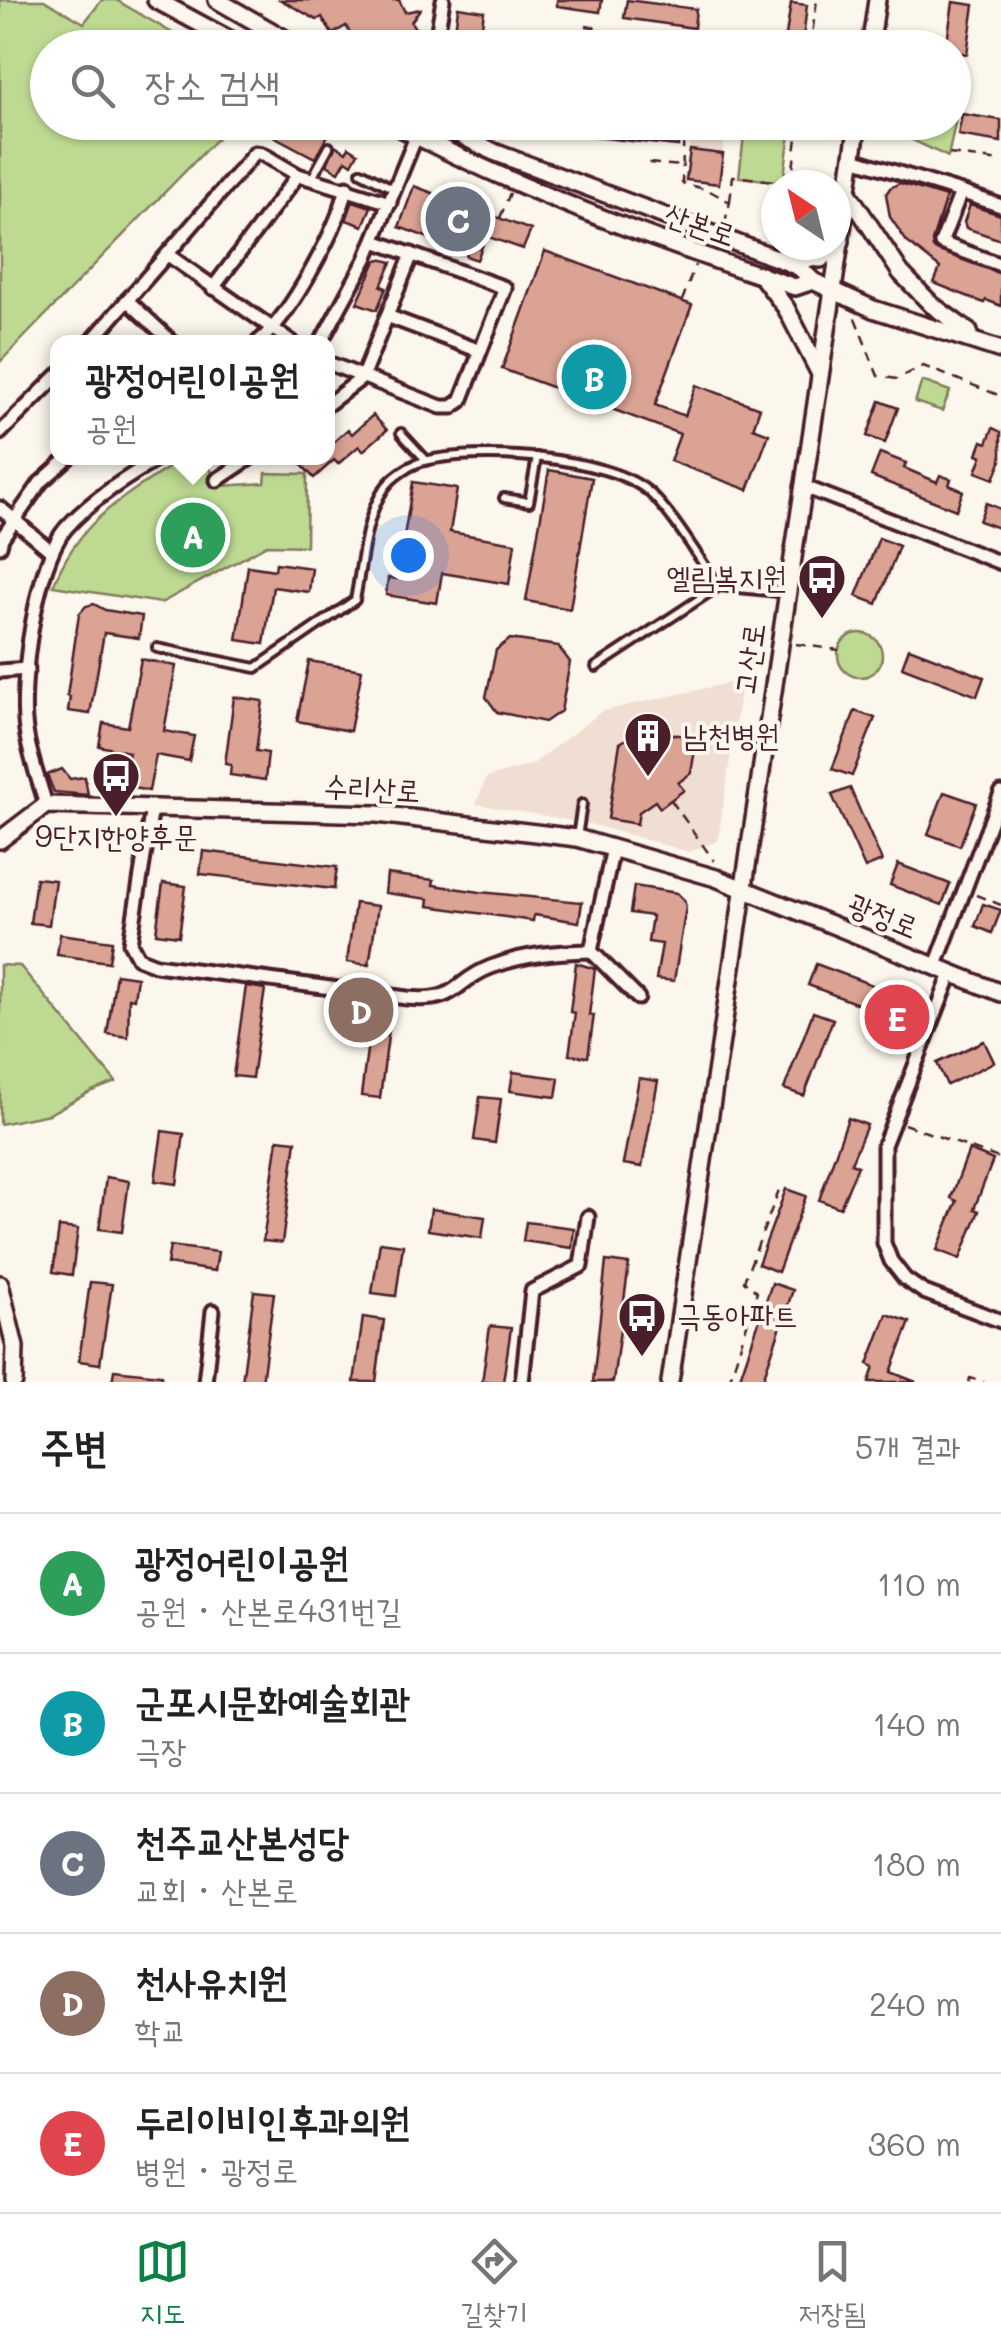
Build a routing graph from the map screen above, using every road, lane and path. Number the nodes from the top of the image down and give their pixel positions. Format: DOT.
graph roads {
  1 [pos="156,0"];
  2 [pos="217,0"];
  3 [pos="443,0"];
  4 [pos="817,0"];
  5 [pos="877,0"];
  6 [pos="586,26"];
  7 [pos="600,28"];
  8 [pos="212,30"];
  9 [pos="270,30"];
  10 [pos="438,30"];
  11 [pos="813,30"];
  12 [pos="873,30"];
  13 [pos="415,140"];
  14 [pos="437,140"];
  15 [pos="470,140"];
  16 [pos="683,140"];
  17 [pos="796,140"];
  18 [pos="856,140"];
  19 [pos="329,147"];
  20 [pos="949,154"];
  21 [pos="853,159"];
  22 [pos="1001,161"];
  23 [pos="649,163"];
  24 [pos="682,166"];
  25 [pos="792,170"];
  26 [pos="361,172"];
  27 [pos="851,173"];
  28 [pos="305,176"];
  29 [pos="761,180"];
  30 [pos="514,182"];
  31 [pos="346,187"];
  32 [pos="395,190"];
  33 [pos="961,192"];
  34 [pos="851,198"];
  35 [pos="390,202"];
  36 [pos="730,202"];
  37 [pos="1001,206"];
  38 [pos="500,218"];
  39 [pos="721,237"];
  40 [pos="374,241"];
  41 [pos="412,254"];
  42 [pos="699,254"];
  43 [pos="168,255"];
  44 [pos="796,260"];
  45 [pos="841,260"];
  46 [pos="787,262"];
  47 [pos="1001,265"];
  48 [pos="760,275"];
  49 [pos="813,281"];
  50 [pos="214,288"];
  51 [pos="840,293"];
  52 [pos="127,300"];
  53 [pos="682,301"];
  54 [pos="387,316"];
  55 [pos="272,331"];
  56 [pos="97,335"];
  57 [pos="164,335"];
  58 [pos="267,335"];
  59 [pos="279,335"];
  60 [pos="325,335"];
  61 [pos="980,341"];
  62 [pos="1001,350"];
  63 [pos="480,351"];
  64 [pos="335,367"];
  65 [pos="820,374"];
  66 [pos="362,378"];
  67 [pos="50,382"];
  68 [pos="1001,396"];
  69 [pos="335,399"];
  70 [pos="401,433"];
  71 [pos="0,434"];
  72 [pos="537,456"];
  73 [pos="427,461"];
  74 [pos="60,465"];
  75 [pos="149,465"];
  76 [pos="240,465"];
  77 [pos="218,480"];
  78 [pos="802,486"];
  79 [pos="504,498"];
  80 [pos="0,508"];
  81 [pos="14,519"];
  82 [pos="0,546"];
  83 [pos="51,551"];
  84 [pos="1001,563"];
  85 [pos="719,586"];
  86 [pos="788,593"];
  87 [pos="781,642"];
  88 [pos="156,648"];
  89 [pos="838,650"];
  90 [pos="596,667"];
  91 [pos="28,669"];
  92 [pos="0,670"];
  93 [pos="1001,794"];
  94 [pos="671,800"];
  95 [pos="582,804"];
  96 [pos="46,805"];
  97 [pos="152,808"];
  98 [pos="577,838"];
  99 [pos="0,840"];
  100 [pos="612,848"];
  101 [pos="736,886"];
  102 [pos="965,891"];
  103 [pos="1001,905"];
  104 [pos="591,951"];
  105 [pos="935,968"];
  106 [pos="952,974"];
  107 [pos="1001,993"];
  108 [pos="638,998"];
  109 [pos="894,1120"];
  110 [pos="1001,1160"];
  111 [pos="779,1190"];
  112 [pos="588,1217"];
  113 [pos="0,1284"];
  114 [pos="213,1311"];
  115 [pos="1001,1321"];
  116 [pos="14,1382"];
  117 [pos="205,1382"];
  118 [pos="522,1382"];
  119 [pos="670,1382"];
  120 [pos="729,1382"];
  121 [pos="969,1382"];
  122 [pos="984,1382"];
  1 -- 8 [label="street"];
  2 -- 9 [label="street"];
  3 -- 10 [label="street"];
  4 -- 11 [label="path"];
  5 -- 12 [label="street"];
  6 -- 7 [label="path"];
  13 -- 32 [label="street"];
  14 -- 30 [label="street, 산본로"];
  15 -- 39 [label="street"];
  16 -- 24 [label="path"];
  17 -- 25 [label="path"];
  18 -- 21 [label="street, 고산로"];
  19 -- 28 [label="lane"];
  20 -- 22 [label="path"];
  21 -- 27 [label="street, 고산로"];
  21 -- 33 [label="street"];
  23 -- 24 [label="path"];
  24 -- 36 [label="path"];
  26 -- 32 [label="lane"];
  28 -- 31 [label="street"];
  28 -- 43 [label="street"];
  28 -- 50 [label="street"];
  29 -- 36 [label="path"];
  30 -- 38 [label="path"];
  30 -- 42 [label="street, 산본로"];
  31 -- 35 [label="street"];
  31 -- 55 [label="street"];
  32 -- 35 [label="street"];
  33 -- 37 [label="street"];
  33 -- 47 [label="street"];
  34 -- 61 [label="street"];
  35 -- 40 [label="street"];
  36 -- 39 [label="path"];
  39 -- 46 [label="street"];
  40 -- 41 [label="street"];
  40 -- 60 [label="street"];
  41 -- 54 [label="street"];
  41 -- 63 [label="street"];
  42 -- 48 [label="street, 산본로"];
  42 -- 53 [label="path"];
  43 -- 50 [label="street"];
  43 -- 52 [label="street"];
  44 -- 46 [label="street"];
  45 -- 51 [label="street, 고산로"];
  46 -- 49 [label="street"];
  48 -- 49 [label="street, 산본로"];
  48 -- 65 [label="street"];
  49 -- 51 [label="street, 산본로"];
  50 -- 55 [label="street"];
  51 -- 61 [label="street, 산본로"];
  51 -- 65 [label="street, 고산로"];
  51 -- 68 [label="path"];
  52 -- 56 [label="street"];
  52 -- 57 [label="street"];
  54 -- 63 [label="street"];
  54 -- 66 [label="street"];
  55 -- 58 [label="street"];
  55 -- 59 [label="street"];
  61 -- 62 [label="street, 산본로"];
  63 -- 66 [label="street"];
  64 -- 66 [label="street"];
  65 -- 78 [label="street, 고산로"];
  66 -- 69 [label="street"];
  67 -- 71 [label="street"];
  70 -- 73 [label="lane"];
  72 -- 73 [label="lane"];
  72 -- 79 [label="lane"];
  72 -- 85 [label="lane"];
  73 -- 88 [label="lane"];
  74 -- 81 [label="street"];
  75 -- 83 [label="street"];
  76 -- 77 [label="street"];
  78 -- 84 [label="street"];
  78 -- 86 [label="street, 고산로"];
  80 -- 81 [label="street"];
  81 -- 82 [label="street"];
  81 -- 83 [label="street"];
  83 -- 91 [label="street"];
  85 -- 86 [label="lane"];
  85 -- 90 [label="lane"];
  86 -- 87 [label="street, 고산로"];
  87 -- 89 [label="path"];
  87 -- 101 [label="street, 고산로"];
  91 -- 92 [label="street"];
  91 -- 96 [label="street"];
  93 -- 102 [label="street"];
  94 -- 101 [label="path"];
  95 -- 98 [label="lane"];
  96 -- 97 [label="street, 수리산로"];
  96 -- 99 [label="street"];
  97 -- 98 [label="street, 수리산로"];
  97 -- 104 [label="street"];
  98 -- 100 [label="street, 수리산로"];
  100 -- 101 [label="street, 수리산로"];
  100 -- 104 [label="street"];
  101 -- 105 [label="street, 광정로"];
  101 -- 119 [label="street, 고산로"];
  102 -- 103 [label="path"];
  102 -- 105 [label="street"];
  104 -- 108 [label="street"];
  105 -- 106 [label="street, 광정로"];
  106 -- 107 [label="street, 광정로"];
  106 -- 109 [label="street"];
  109 -- 110 [label="path"];
  109 -- 115 [label="street"];
  111 -- 120 [label="path"];
  112 -- 118 [label="street"];
  113 -- 116 [label="street"];
  114 -- 117 [label="street"];
  121 -- 122 [label="path"];
}
